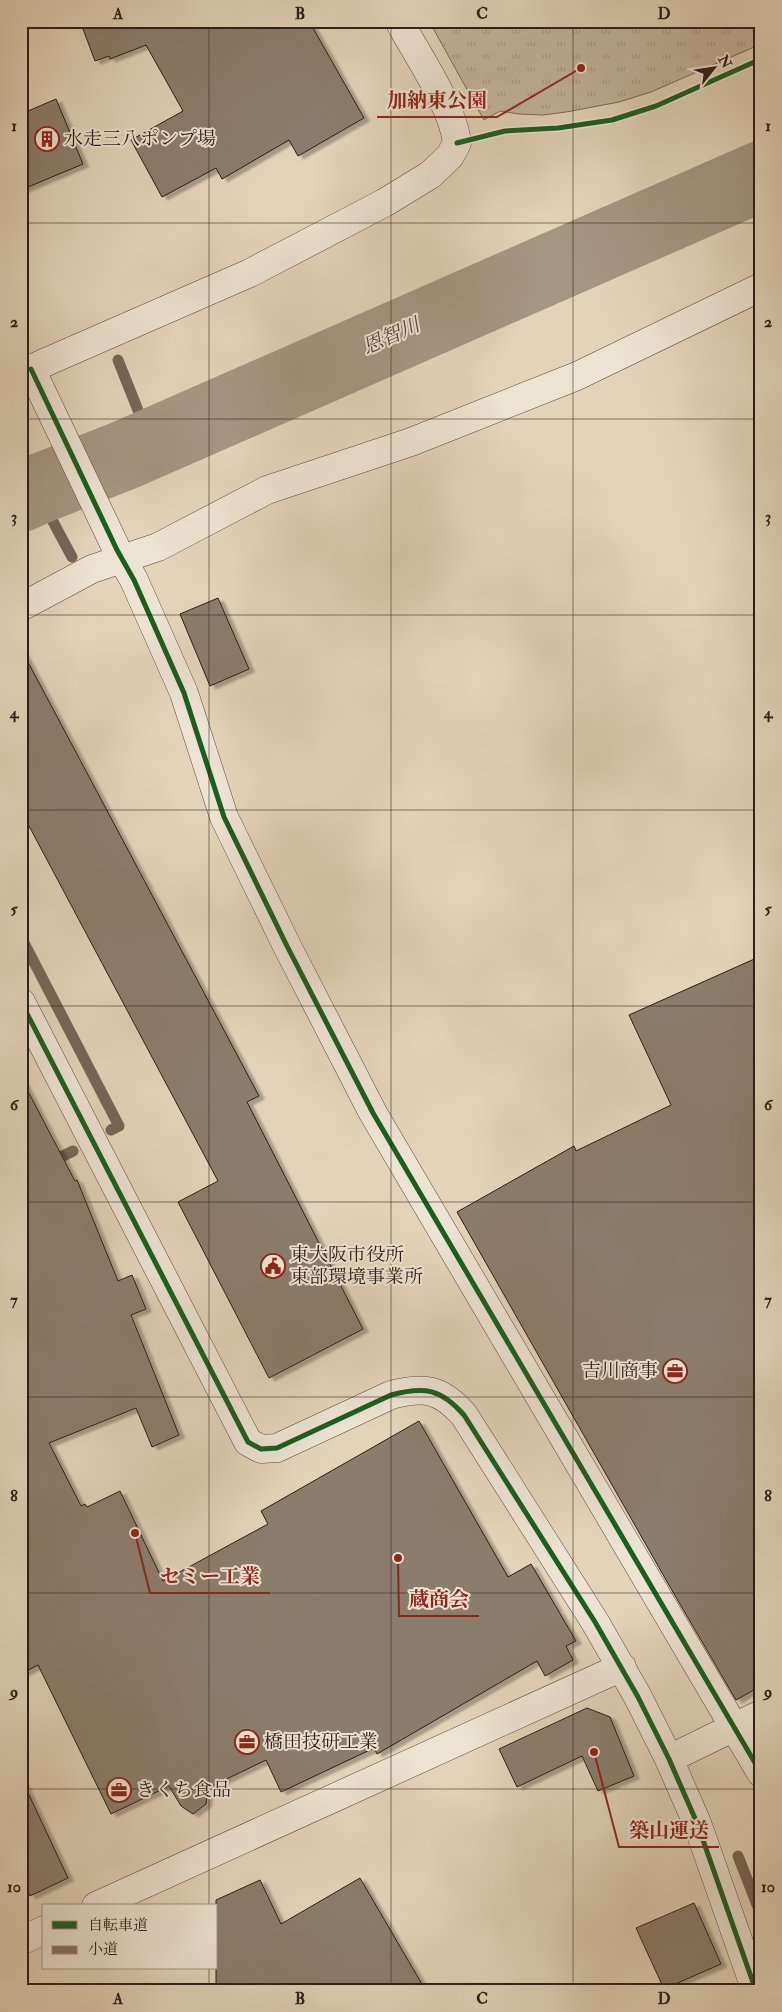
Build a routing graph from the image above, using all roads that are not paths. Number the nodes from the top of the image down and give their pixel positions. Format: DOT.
graph roads {
  1 [pos="398,21"];
  2 [pos="761,287"];
  3 [pos="30,376"];
  4 [pos="120,554"];
  5 [pos="21,607"];
  6 [pos="21,1002"];
  7 [pos="622,1667"];
  8 [pos="761,1714"];
  9 [pos="734,1727"];
  10 [pos="669,1759"];
  11 [pos="761,1774"];
  12 [pos="100,1904"];
  13 [pos="42,1931"];
  14 [pos="21,1941"];
  15 [pos="756,1991"];
  1 -- 3 [label="street"];
  2 -- 4 [label="street"];
  3 -- 4 [label="street"];
  4 -- 5 [label="street"];
  4 -- 9 [label="street"];
  6 -- 7 [label="street"];
  7 -- 10 [label="street"];
  7 -- 12 [label="street"];
  8 -- 9 [label="street"];
  9 -- 10 [label="street"];
  9 -- 11 [label="street"];
  10 -- 15 [label="street"];
  13 -- 14 [label="street"];
}
